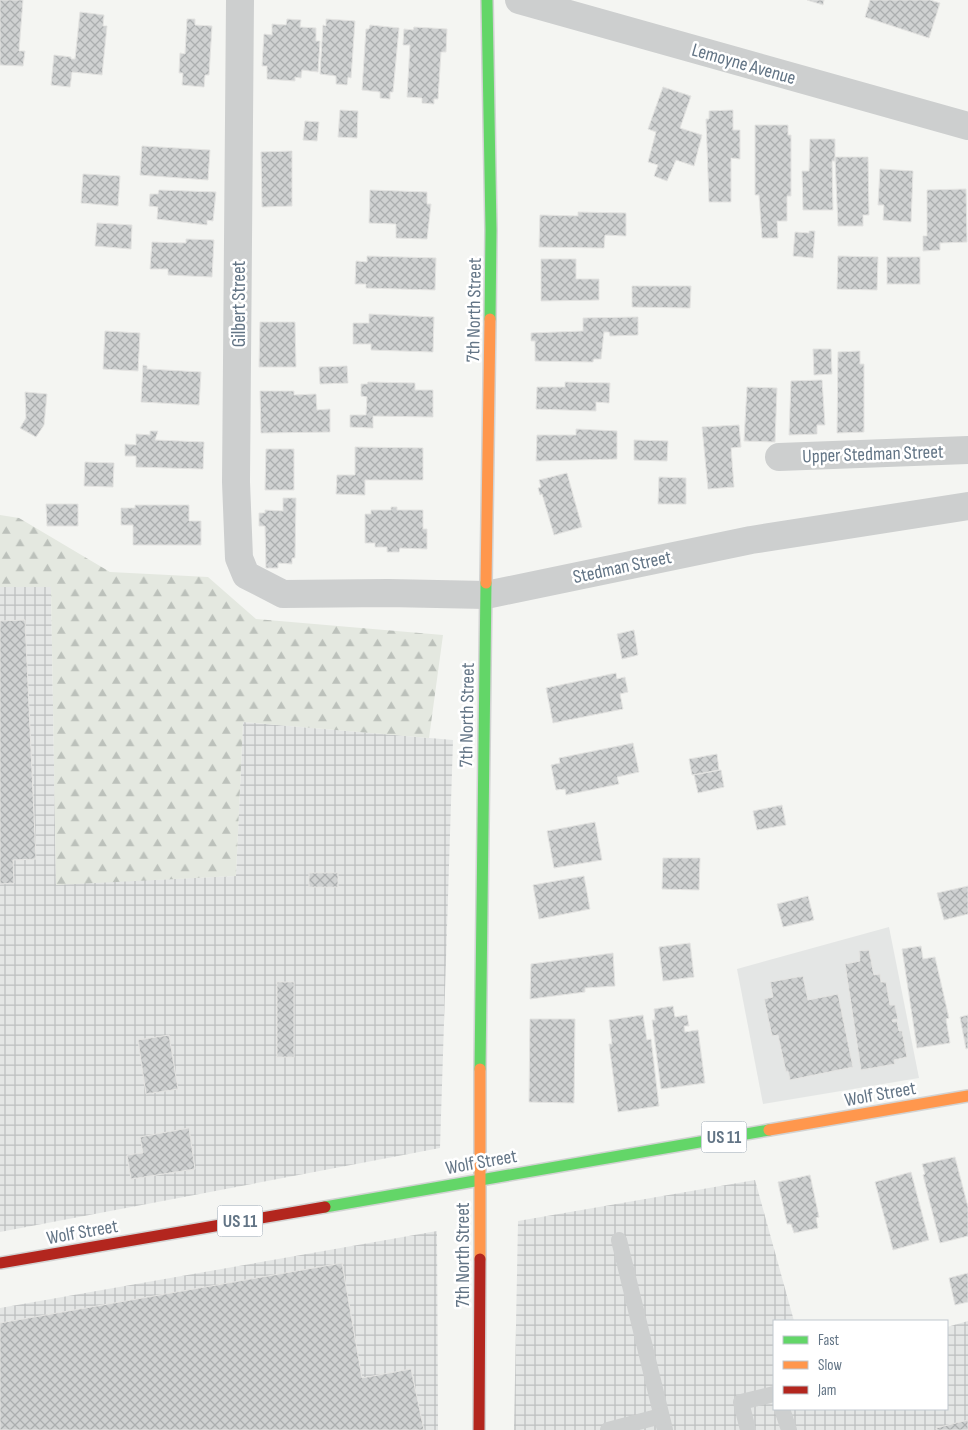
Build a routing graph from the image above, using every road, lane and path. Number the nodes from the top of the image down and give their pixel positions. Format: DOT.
graph roads {
  1 [pos="240,0"];
  2 [pos="487,0"];
  3 [pos="519,0"];
  4 [pos="968,126"];
  5 [pos="968,450"];
  6 [pos="779,456"];
  7 [pos="968,506"];
  8 [pos="274,591"];
  9 [pos="486,594"];
  10 [pos="968,1096"];
  11 [pos="480,1179"];
  12 [pos="620,1240"];
  13 [pos="0,1262"];
  14 [pos="773,1394"];
  15 [pos="782,1410"];
  16 [pos="663,1423"];
  17 [pos="479,1430"];
  18 [pos="608,1430"];
  19 [pos="748,1430"];
  20 [pos="788,1430"];
  1 -- 8 [label="street, Gilbert Street"];
  2 -- 9 [label="street, 7th North Street"];
  3 -- 4 [label="street, Lemoyne Avenue"];
  5 -- 6 [label="street, Upper Stedman Street"];
  7 -- 9 [label="street, Stedman Street"];
  8 -- 9 [label="street, Stedman Street"];
  9 -- 11 [label="street, 7th North Street"];
  10 -- 11 [label="street, Wolf Street / US 11"];
  11 -- 13 [label="street, Wolf Street / US 11"];
  11 -- 17 [label="street, 7th North Street"];
  12 -- 16 [label="lane"];
  14 -- 19 [label="lane"];
  15 -- 20 [label="lane"];
  16 -- 18 [label="lane"];
}
